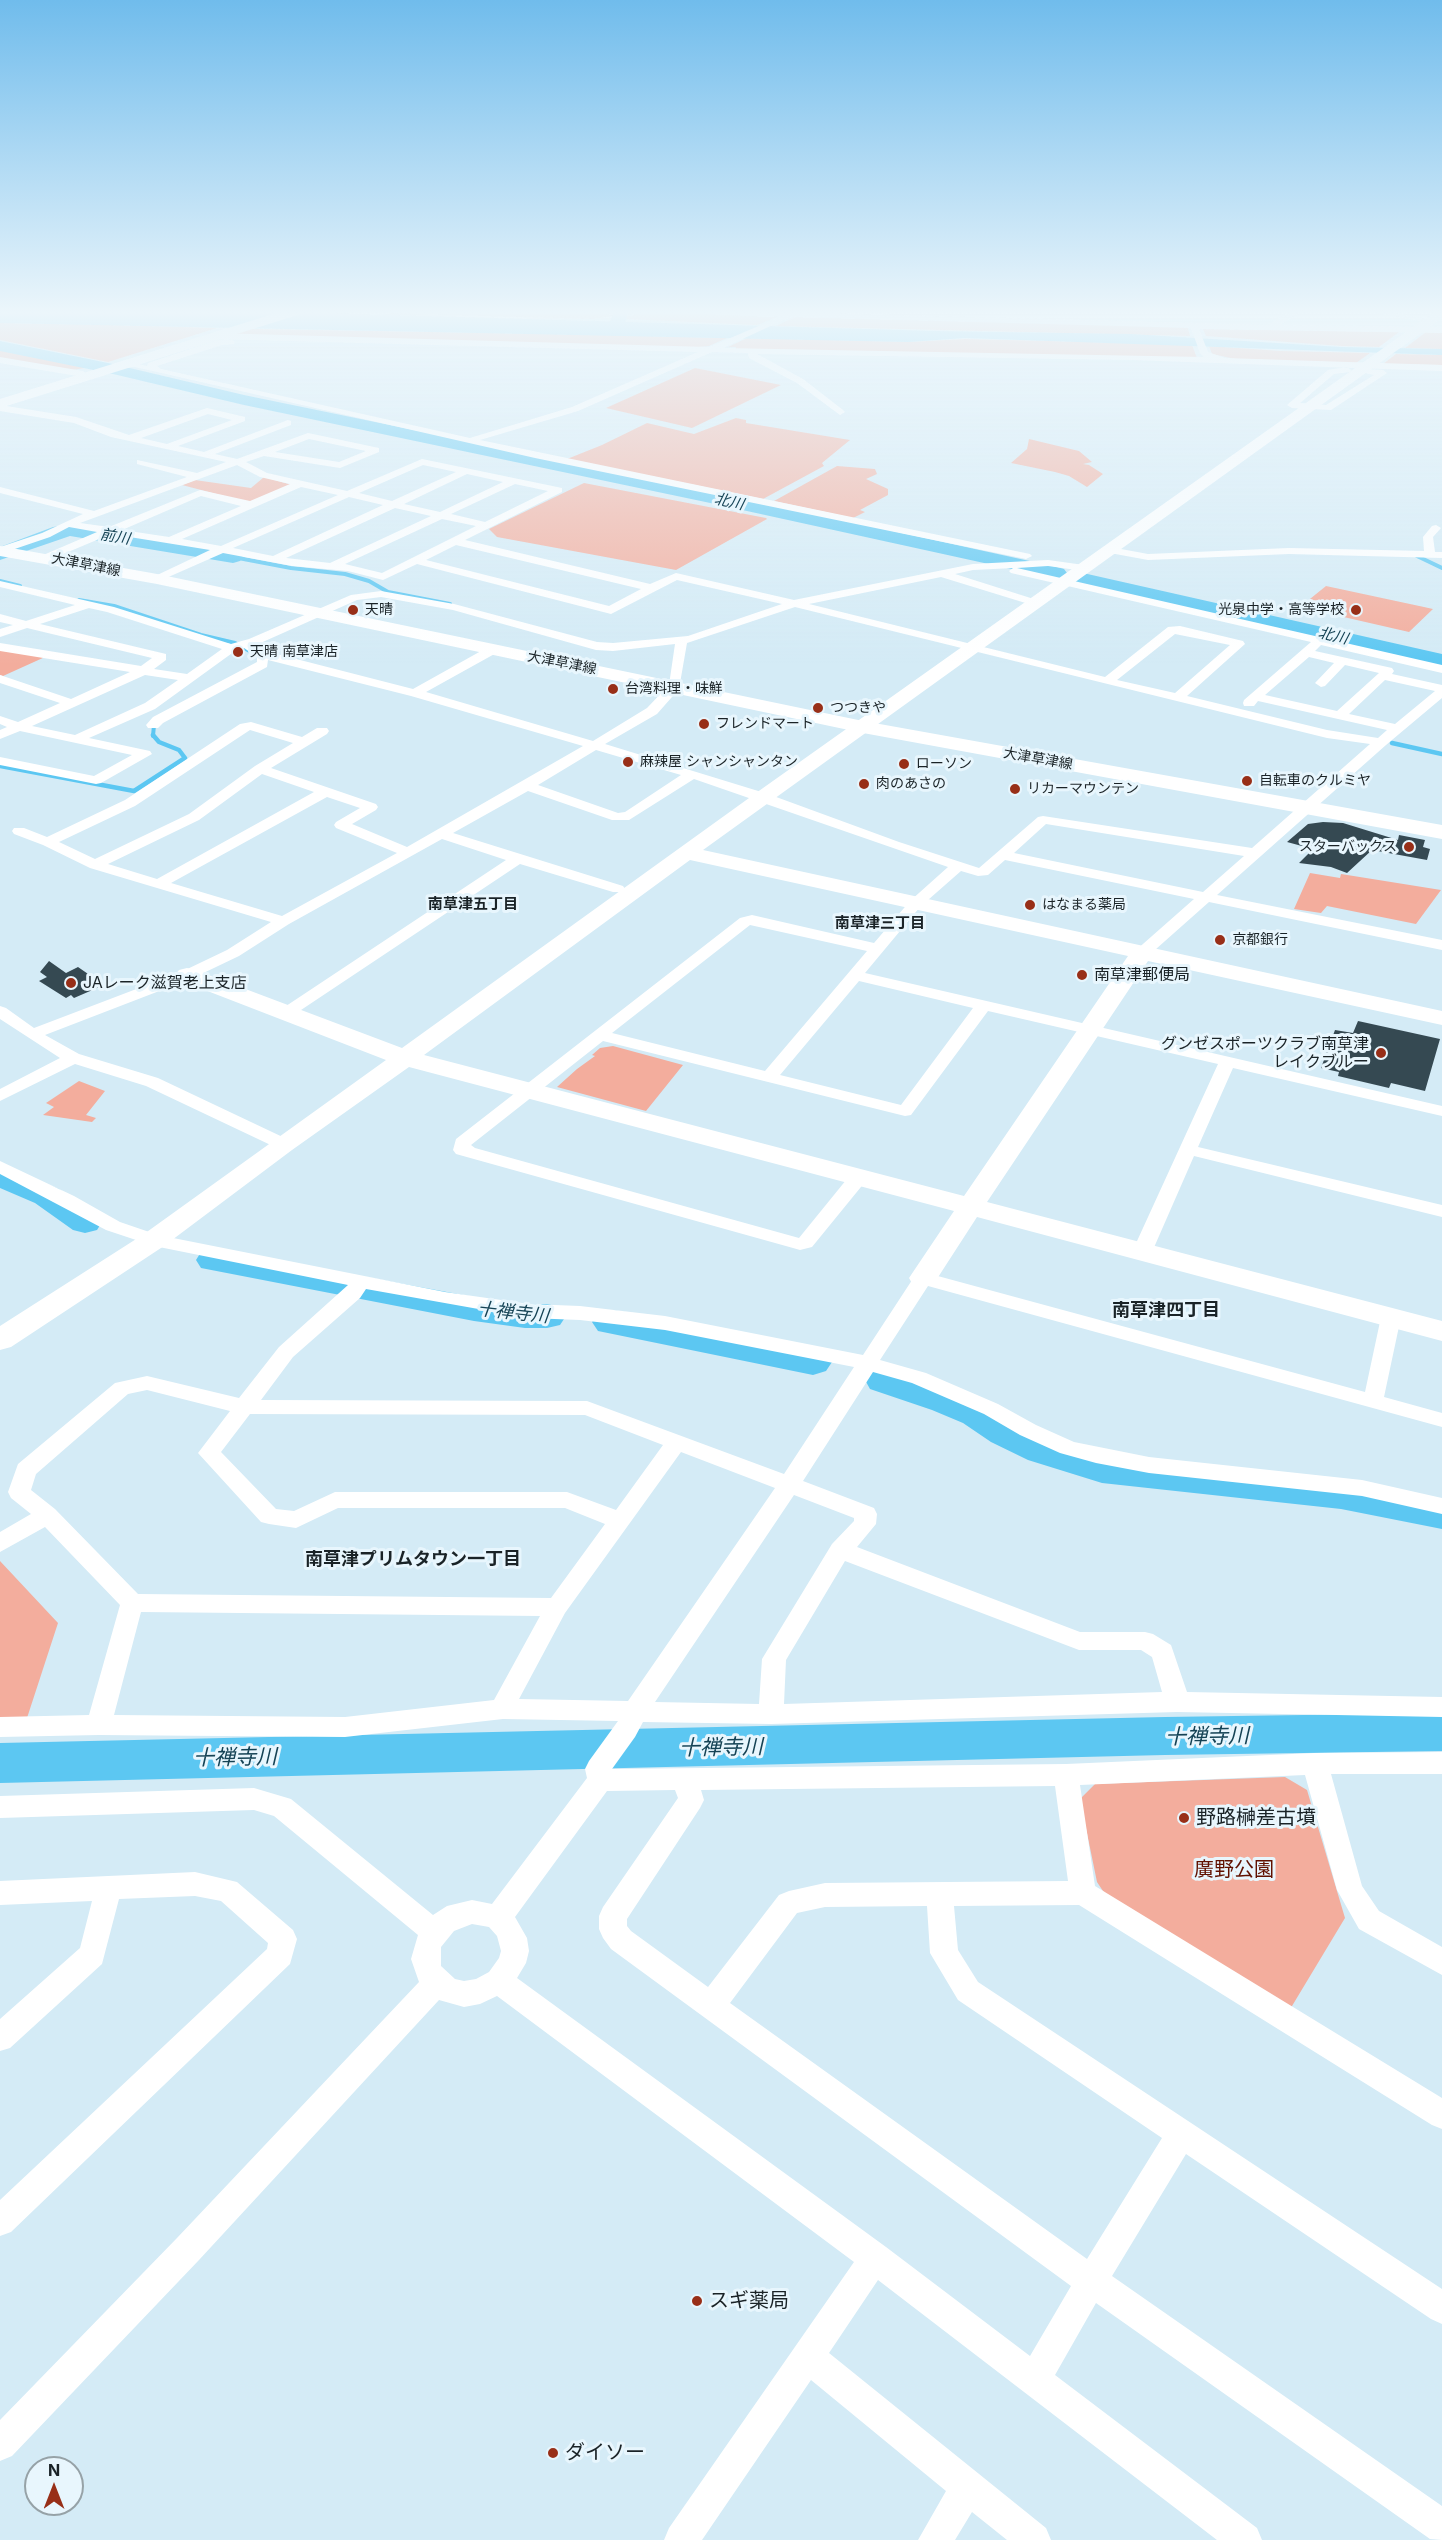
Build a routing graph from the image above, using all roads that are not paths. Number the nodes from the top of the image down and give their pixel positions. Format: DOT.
graph roads {
  1 [pos="97,429"];
  2 [pos="158,429"];
  3 [pos="215,429"];
  4 [pos="273,429"];
  5 [pos="423,429"];
  6 [pos="512,429"];
  7 [pos="1279,429"];
  8 [pos="131,438"];
  9 [pos="473,439"];
  10 [pos="169,446"];
  11 [pos="265,453"];
  12 [pos="206,454"];
  13 [pos="141,462"];
  14 [pos="238,462"];
  15 [pos="466,471"];
  16 [pos="196,476"];
  17 [pos="513,481"];
  18 [pos="301,483"];
  19 [pos="0,490"];
  20 [pos="346,494"];
  21 [pos="394,504"];
  22 [pos="252,505"];
  23 [pos="94,514"];
  24 [pos="439,515"];
  25 [pos="67,524"];
  26 [pos="489,526"];
  27 [pos="1436,528"];
  28 [pos="101,534"];
  29 [pos="170,541"];
  30 [pos="454,541"];
  31 [pos="222,549"];
  32 [pos="1110,550"];
  33 [pos="0,551"];
  34 [pos="1430,555"];
  35 [pos="1442,555"];
  36 [pos="205,557"];
  37 [pos="45,558"];
  38 [pos="273,560"];
  39 [pos="417,561"];
  40 [pos="1046,563"];
  41 [pos="992,565"];
  42 [pos="332,567"];
  43 [pos="940,573"];
  44 [pos="1074,576"];
  45 [pos="157,579"];
  46 [pos="0,584"];
  47 [pos="651,588"];
  48 [pos="796,603"];
  49 [pos="1036,603"];
  50 [pos="88,605"];
  51 [pos="319,612"];
  52 [pos="0,618"];
  53 [pos="24,624"];
  54 [pos="0,633"];
  55 [pos="1321,640"];
  56 [pos="681,641"];
  57 [pos="246,644"];
  58 [pos="0,647"];
  59 [pos="231,648"];
  60 [pos="972,648"];
  61 [pos="494,649"];
  62 [pos="1306,653"];
  63 [pos="267,655"];
  64 [pos="1342,661"];
  65 [pos="1442,669"];
  66 [pos="143,671"];
  67 [pos="1383,676"];
  68 [pos="189,678"];
  69 [pos="0,679"];
  70 [pos="1108,681"];
  71 [pos="1321,683"];
  72 [pos="675,686"];
  73 [pos="1442,691"];
  74 [pos="415,693"];
  75 [pos="1256,697"];
  76 [pos="1177,698"];
  77 [pos="71,703"];
  78 [pos="1238,713"];
  79 [pos="1340,716"];
  80 [pos="0,720"];
  81 [pos="153,725"];
  82 [pos="862,726"];
  83 [pos="19,727"];
  84 [pos="1398,729"];
  85 [pos="322,731"];
  86 [pos="0,735"];
  87 [pos="76,739"];
  88 [pos="304,742"];
  89 [pos="1381,742"];
  90 [pos="593,746"];
  91 [pos="0,761"];
  92 [pos="260,769"];
  93 [pos="691,775"];
  94 [pos="527,786"];
  95 [pos="327,791"];
  96 [pos="764,797"];
  97 [pos="1305,808"];
  98 [pos="19,831"];
  99 [pos="1442,832"];
  100 [pos="439,833"];
  101 [pos="48,842"];
  102 [pos="408,852"];
  103 [pos="686,853"];
  104 [pos="1255,853"];
  105 [pos="1002,855"];
  106 [pos="518,859"];
  107 [pos="95,865"];
  108 [pos="958,865"];
  109 [pos="158,884"];
  110 [pos="618,889"];
  111 [pos="1205,896"];
  112 [pos="915,904"];
  113 [pos="284,921"];
  114 [pos="1442,945"];
  115 [pos="877,948"];
  116 [pos="1141,954"];
  117 [pos="187,975"];
  118 [pos="854,975"];
  119 [pos="983,1006"];
  120 [pos="0,1011"];
  121 [pos="286,1012"];
  122 [pos="1442,1018"];
  123 [pos="1088,1030"];
  124 [pos="32,1034"];
  125 [pos="599,1035"];
  126 [pos="73,1058"];
  127 [pos="405,1058"];
  128 [pos="1228,1061"];
  129 [pos="768,1078"];
  130 [pos="528,1090"];
  131 [pos="0,1096"];
  132 [pos="1442,1110"];
  133 [pos="283,1144"];
  134 [pos="1190,1150"];
  135 [pos="0,1167"];
  136 [pos="858,1178"];
  137 [pos="972,1208"];
  138 [pos="1442,1211"];
  139 [pos="154,1240"];
  140 [pos="1142,1252"];
  141 [pos="923,1278"];
  142 [pos="361,1282"];
  143 [pos="1391,1317"];
  144 [pos="1442,1330"];
  145 [pos="0,1341"];
  146 [pos="867,1363"];
  147 [pos="1372,1401"];
  148 [pos="244,1407"];
  149 [pos="1442,1420"];
  150 [pos="677,1442"];
  151 [pos="789,1485"];
  152 [pos="1442,1506"];
  153 [pos="47,1515"];
  154 [pos="619,1520"];
  155 [pos="0,1543"];
  156 [pos="840,1550"];
  157 [pos="132,1603"];
  158 [pos="557,1606"];
  159 [pos="1177,1702"];
  160 [pos="1442,1707"];
  161 [pos="503,1709"];
  162 [pos="771,1714"];
  163 [pos="631,1720"];
  164 [pos="99,1725"];
  165 [pos="0,1727"];
  166 [pos="1442,1763"];
  167 [pos="1315,1764"];
  168 [pos="599,1774"];
  169 [pos="1066,1775"];
  170 [pos="684,1778"];
  171 [pos="0,1807"];
  172 [pos="108,1889"];
  173 [pos="0,1893"];
  174 [pos="1083,1893"];
  175 [pos="940,1894"];
  176 [pos="498,1918"];
  177 [pos="434,1932"];
  178 [pos="1442,1962"];
  179 [pos="499,1981"];
  180 [pos="437,1983"];
  181 [pos="711,2006"];
  182 [pos="0,2038"];
  183 [pos="1442,2115"];
  184 [pos="1181,2134"];
  185 [pos="0,2221"];
  186 [pos="876,2258"];
  187 [pos="1091,2281"];
  188 [pos="1442,2308"];
  189 [pos="808,2357"];
  190 [pos="1035,2379"];
  191 [pos="0,2444"];
  192 [pos="968,2487"];
  193 [pos="1442,2527"];
  194 [pos="681,2540"];
  195 [pos="935,2540"];
  196 [pos="1034,2540"];
  197 [pos="1245,2540"];
  1 -- 8 [label="street"];
  2 -- 8 [label="street"];
  3 -- 10 [label="street"];
  4 -- 12 [label="street"];
  5 -- 9 [label="street"];
  6 -- 9 [label="street"];
  7 -- 32 [label="street"];
  8 -- 10 [label="street"];
  9 -- 40 [label="street"];
  10 -- 12 [label="street"];
  11 -- 11 [label="street"];
  11 -- 14 [label="street"];
  12 -- 14 [label="street"];
  13 -- 16 [label="street"];
  14 -- 16 [label="street"];
  14 -- 18 [label="street"];
  15 -- 17 [label="street"];
  15 -- 20 [label="street"];
  15 -- 21 [label="street"];
  16 -- 23 [label="street"];
  17 -- 24 [label="street"];
  17 -- 26 [label="street"];
  18 -- 20 [label="street"];
  18 -- 22 [label="street"];
  19 -- 23 [label="street"];
  20 -- 21 [label="street"];
  20 -- 31 [label="street"];
  21 -- 24 [label="street"];
  21 -- 38 [label="street"];
  22 -- 28 [label="street"];
  22 -- 29 [label="street"];
  23 -- 25 [label="street"];
  24 -- 26 [label="street"];
  24 -- 42 [label="street"];
  25 -- 28 [label="street"];
  25 -- 33 [label="street"];
  26 -- 30 [label="street"];
  27 -- 34 [label="street"];
  28 -- 29 [label="street"];
  28 -- 36 [label="street"];
  28 -- 37 [label="street"];
  29 -- 31 [label="street"];
  30 -- 39 [label="street"];
  30 -- 47 [label="street"];
  31 -- 36 [label="street"];
  31 -- 38 [label="street"];
  32 -- 34 [label="street"];
  32 -- 44 [label="street"];
  33 -- 37 [label="main road, 大津草津線"];
  34 -- 35 [label="street"];
  36 -- 42 [label="street"];
  36 -- 45 [label="street"];
  37 -- 45 [label="main road, 大津草津線"];
  38 -- 42 [label="street"];
  39 -- 42 [label="street"];
  39 -- 47 [label="street"];
  40 -- 41 [label="street"];
  40 -- 44 [label="street"];
  41 -- 43 [label="street"];
  41 -- 44 [label="street"];
  43 -- 48 [label="street"];
  43 -- 49 [label="street"];
  44 -- 49 [label="street"];
  44 -- 55 [label="street"];
  45 -- 51 [label="main road, 大津草津線"];
  46 -- 50 [label="street"];
  47 -- 48 [label="street"];
  48 -- 56 [label="street"];
  48 -- 60 [label="street"];
  49 -- 60 [label="street"];
  50 -- 53 [label="street"];
  50 -- 59 [label="street"];
  51 -- 56 [label="street"];
  51 -- 57 [label="street"];
  51 -- 61 [label="main road, 大津草津線"];
  52 -- 53 [label="street"];
  53 -- 54 [label="street"];
  53 -- 66 [label="street"];
  55 -- 62 [label="street"];
  55 -- 65 [label="street"];
  56 -- 72 [label="street"];
  57 -- 59 [label="street"];
  57 -- 63 [label="street"];
  58 -- 66 [label="street"];
  59 -- 68 [label="street"];
  60 -- 70 [label="street"];
  60 -- 82 [label="street"];
  61 -- 72 [label="main road, 大津草津線"];
  61 -- 74 [label="street"];
  62 -- 64 [label="street"];
  62 -- 75 [label="street"];
  63 -- 74 [label="street"];
  63 -- 81 [label="street"];
  64 -- 67 [label="street"];
  64 -- 71 [label="street"];
  66 -- 68 [label="street"];
  66 -- 77 [label="street"];
  67 -- 73 [label="street"];
  67 -- 79 [label="street"];
  68 -- 87 [label="street"];
  69 -- 77 [label="street"];
  70 -- 76 [label="street"];
  70 -- 76 [label="street"];
  72 -- 82 [label="main road, 大津草津線"];
  72 -- 90 [label="street"];
  73 -- 84 [label="street"];
  74 -- 90 [label="street"];
  75 -- 78 [label="street"];
  75 -- 79 [label="street"];
  76 -- 78 [label="street"];
  77 -- 83 [label="street"];
  78 -- 89 [label="street"];
  79 -- 84 [label="street"];
  80 -- 83 [label="street"];
  82 -- 96 [label="street"];
  82 -- 97 [label="main road, 大津草津線"];
  83 -- 86 [label="street"];
  83 -- 87 [label="street"];
  84 -- 89 [label="street"];
  85 -- 88 [label="street"];
  87 -- 91 [label="street"];
  88 -- 92 [label="street"];
  88 -- 101 [label="street"];
  89 -- 97 [label="street"];
  90 -- 93 [label="street"];
  90 -- 94 [label="street"];
  92 -- 95 [label="street"];
  92 -- 107 [label="street"];
  93 -- 94 [label="street"];
  93 -- 96 [label="street"];
  94 -- 100 [label="street"];
  95 -- 102 [label="street"];
  95 -- 109 [label="street"];
  96 -- 103 [label="street"];
  96 -- 108 [label="street"];
  97 -- 99 [label="main road, 大津草津線"];
  97 -- 104 [label="street"];
  98 -- 101 [label="street"];
  100 -- 102 [label="street"];
  100 -- 106 [label="street"];
  101 -- 107 [label="street"];
  102 -- 113 [label="street"];
  103 -- 112 [label="street"];
  103 -- 127 [label="street"];
  104 -- 105 [label="street"];
  104 -- 111 [label="street"];
  105 -- 108 [label="street"];
  105 -- 111 [label="street"];
  106 -- 110 [label="street"];
  106 -- 121 [label="street"];
  107 -- 109 [label="street"];
  108 -- 112 [label="street"];
  109 -- 113 [label="street"];
  111 -- 114 [label="street"];
  111 -- 116 [label="street"];
  112 -- 115 [label="street"];
  112 -- 116 [label="street"];
  113 -- 117 [label="street"];
  115 -- 118 [label="street"];
  115 -- 125 [label="street"];
  116 -- 122 [label="street"];
  116 -- 123 [label="street"];
  117 -- 121 [label="street"];
  117 -- 124 [label="street"];
  118 -- 119 [label="street"];
  118 -- 129 [label="street"];
  119 -- 123 [label="street"];
  119 -- 129 [label="street"];
  120 -- 124 [label="street"];
  121 -- 127 [label="street"];
  123 -- 128 [label="street"];
  123 -- 137 [label="street"];
  124 -- 126 [label="street"];
  125 -- 129 [label="street"];
  125 -- 130 [label="street"];
  126 -- 131 [label="street"];
  126 -- 133 [label="street"];
  127 -- 130 [label="street"];
  127 -- 133 [label="street"];
  128 -- 132 [label="street"];
  128 -- 134 [label="street"];
  130 -- 136 [label="street"];
  130 -- 136 [label="street"];
  133 -- 139 [label="street"];
  134 -- 138 [label="street"];
  134 -- 140 [label="street"];
  135 -- 139 [label="street"];
  136 -- 137 [label="street"];
  137 -- 140 [label="street"];
  137 -- 141 [label="street"];
  139 -- 142 [label="street"];
  139 -- 145 [label="street"];
  140 -- 143 [label="street"];
  141 -- 146 [label="street"];
  141 -- 147 [label="street"];
  142 -- 146 [label="street"];
  142 -- 148 [label="street"];
  143 -- 144 [label="street"];
  143 -- 147 [label="street"];
  146 -- 151 [label="street"];
  146 -- 152 [label="street"];
  147 -- 149 [label="street"];
  148 -- 150 [label="street"];
  148 -- 153 [label="street"];
  148 -- 154 [label="street"];
  150 -- 151 [label="street"];
  150 -- 154 [label="street"];
  151 -- 156 [label="street"];
  151 -- 163 [label="street"];
  153 -- 155 [label="street"];
  153 -- 157 [label="street"];
  154 -- 158 [label="street"];
  156 -- 159 [label="street"];
  156 -- 162 [label="street"];
  157 -- 158 [label="street"];
  157 -- 164 [label="street"];
  158 -- 161 [label="street"];
  159 -- 160 [label="street"];
  159 -- 162 [label="street"];
  161 -- 163 [label="street"];
  161 -- 164 [label="street"];
  162 -- 163 [label="street"];
  163 -- 168 [label="street"];
  164 -- 165 [label="street"];
  166 -- 167 [label="street"];
  167 -- 169 [label="street"];
  167 -- 178 [label="street"];
  168 -- 170 [label="street"];
  168 -- 176 [label="street"];
  169 -- 170 [label="street"];
  169 -- 174 [label="street"];
  170 -- 181 [label="street"];
  171 -- 177 [label="street"];
  172 -- 173 [label="street"];
  172 -- 182 [label="street"];
  172 -- 185 [label="street"];
  174 -- 175 [label="street"];
  174 -- 183 [label="street"];
  175 -- 181 [label="street"];
  175 -- 184 [label="street"];
  176 -- 177 [label="street"];
  176 -- 179 [label="street"];
  177 -- 180 [label="street"];
  179 -- 180 [label="street"];
  179 -- 186 [label="street"];
  180 -- 191 [label="street"];
  181 -- 187 [label="street"];
  184 -- 187 [label="street"];
  184 -- 188 [label="street"];
  186 -- 189 [label="street"];
  186 -- 190 [label="street"];
  187 -- 190 [label="street"];
  187 -- 193 [label="street"];
  189 -- 192 [label="street"];
  189 -- 194 [label="street"];
  190 -- 197 [label="street"];
  192 -- 195 [label="street"];
  192 -- 196 [label="street"];
}
